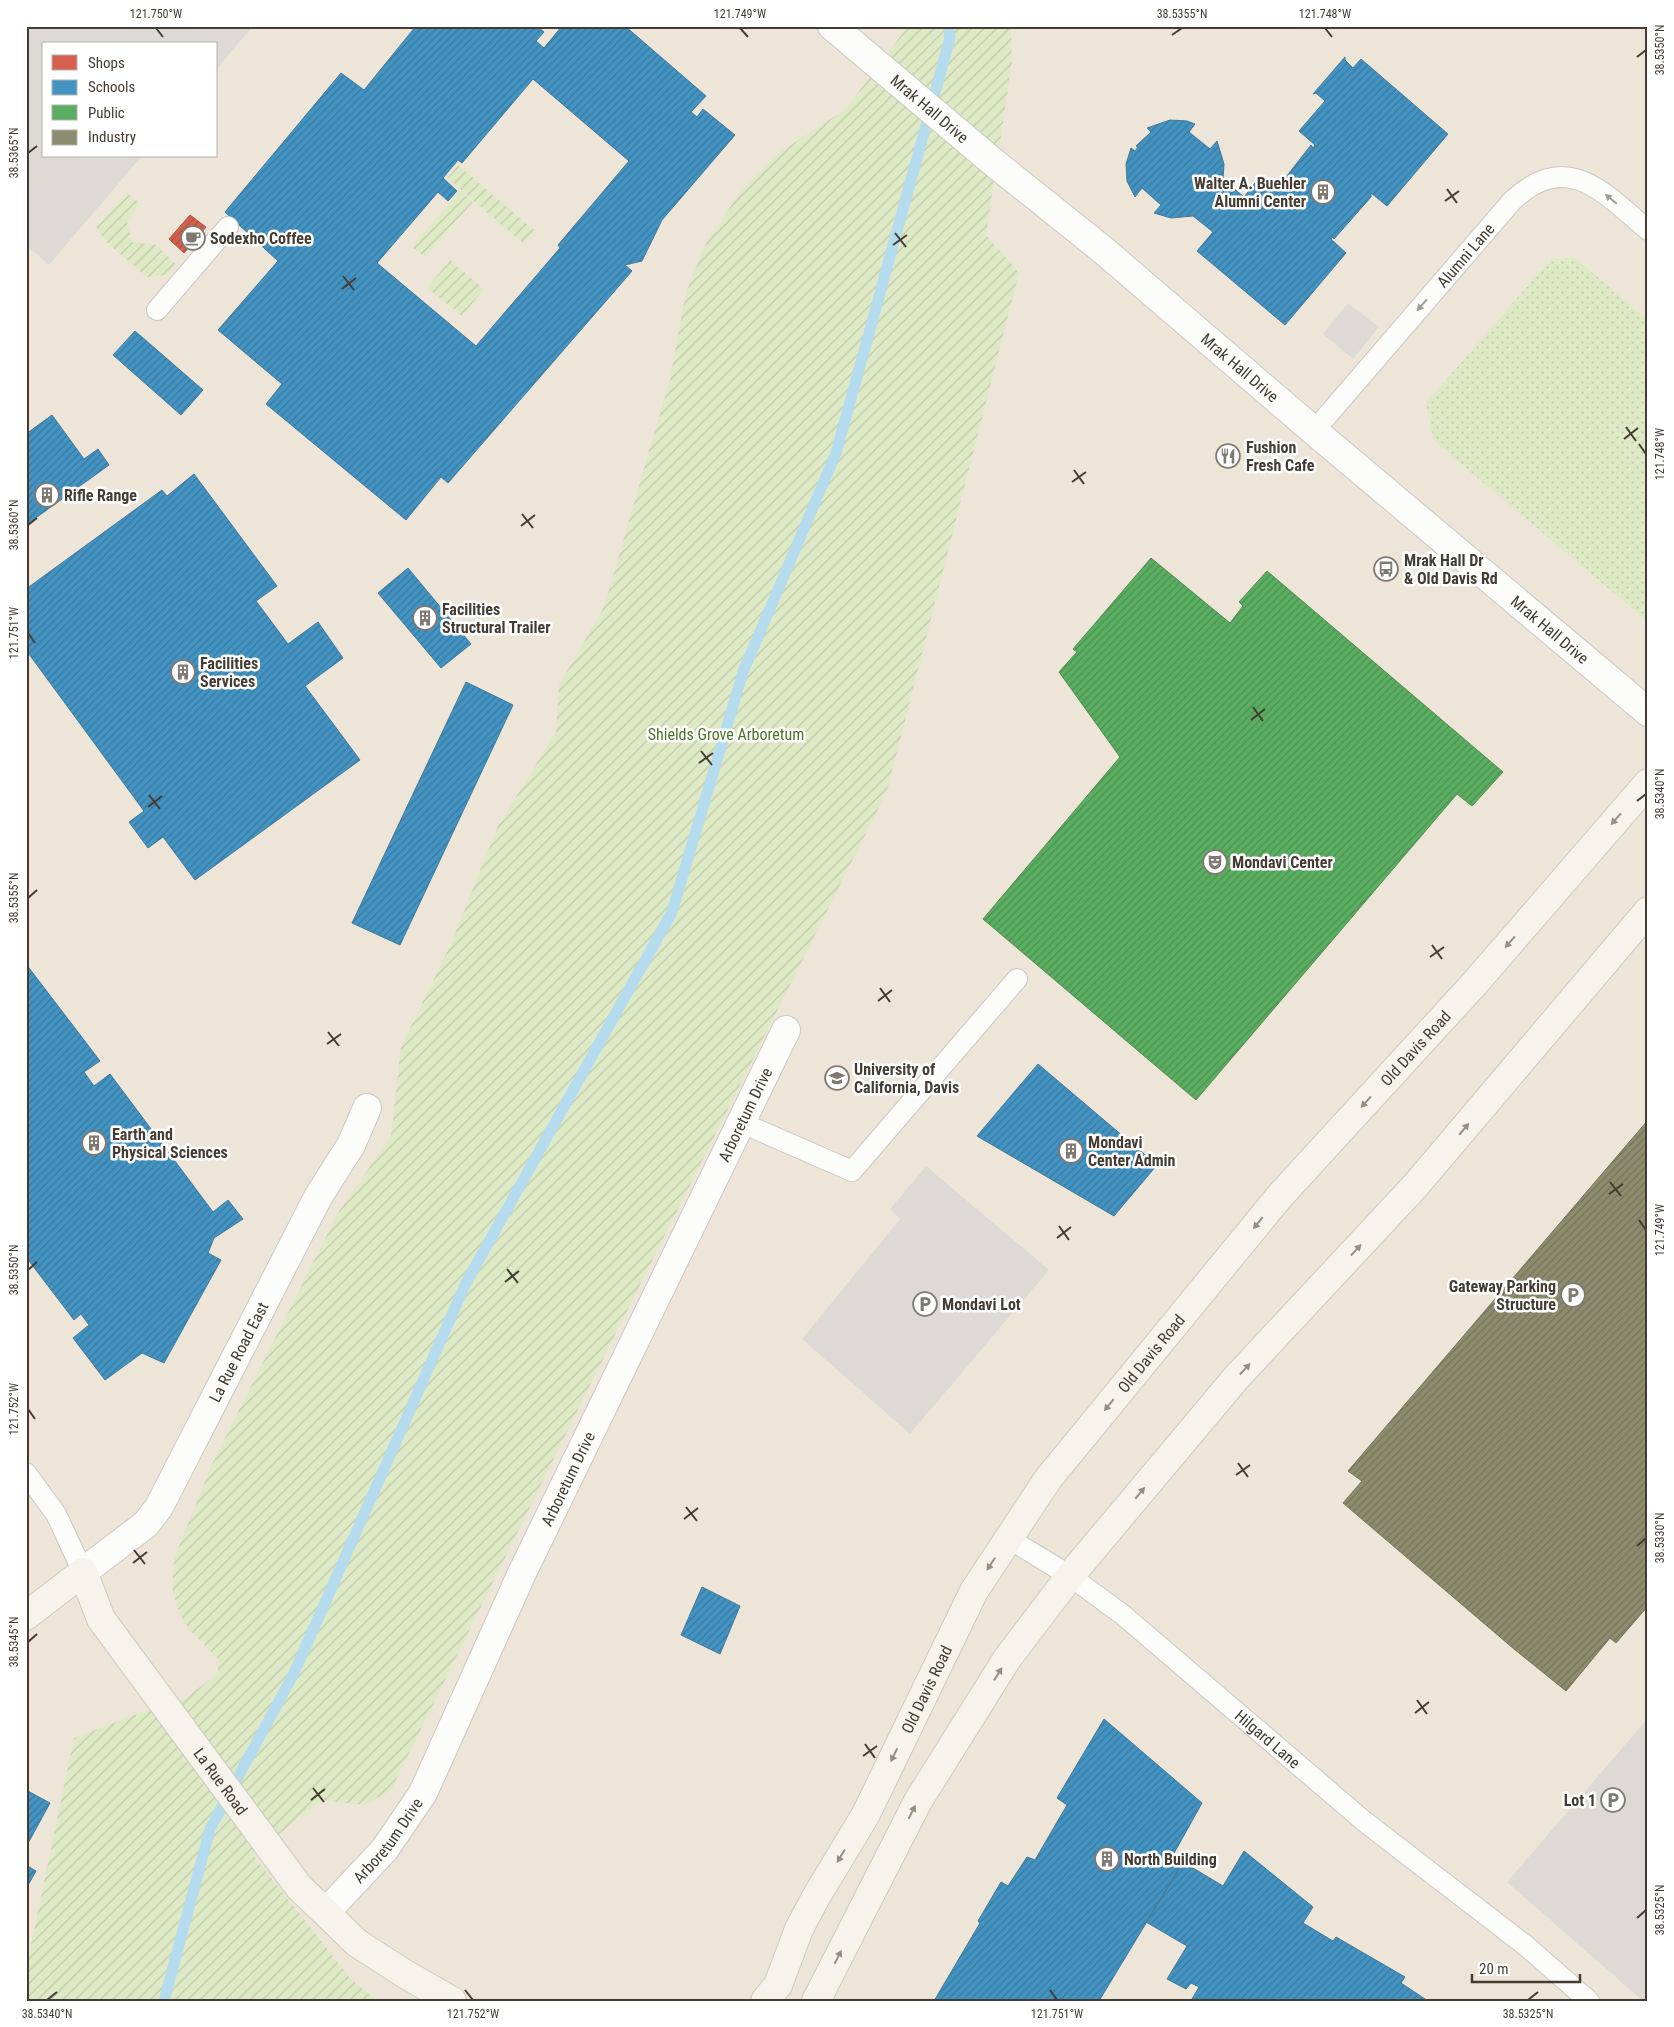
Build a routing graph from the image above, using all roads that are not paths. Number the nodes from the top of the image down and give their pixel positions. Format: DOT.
graph roads {
  1 [pos="832,26"];
  2 [pos="228,227"];
  3 [pos="1648,230"];
  4 [pos="157,310"];
  5 [pos="1314,432"];
  6 [pos="1648,712"];
  7 [pos="1648,782"];
  8 [pos="1648,911"];
  9 [pos="1017,979"];
  10 [pos="786,1030"];
  11 [pos="367,1108"];
  12 [pos="742,1123"];
  13 [pos="26,1473"];
  14 [pos="1008,1538"];
  15 [pos="83,1572"];
  16 [pos="1070,1576"];
  17 [pos="26,1616"];
  18 [pos="326,1912"];
  19 [pos="452,2001"];
  20 [pos="766,2001"];
  21 [pos="816,2001"];
  22 [pos="1589,2001"];
  1 -- 5 [label="street, Mrak Hall Drive"];
  2 -- 4 [label="lane"];
  3 -- 5 [label="lane, Alumni Lane, one-way"];
  5 -- 6 [label="street, Mrak Hall Drive"];
  7 -- 14 [label="street, Old Davis Road, one-way"];
  16 -- 8 [label="street, one-way"];
  9 -- 12 [label="lane"];
  10 -- 12 [label="street, Arboretum Drive"];
  11 -- 15 [label="street, La Rue Road East"];
  12 -- 18 [label="street, Arboretum Drive"];
  13 -- 15 [label="lane"];
  14 -- 16 [label="lane, Hilgard Lane"];
  14 -- 20 [label="street, Old Davis Road, one-way"];
  15 -- 17 [label="street"];
  15 -- 18 [label="street, La Rue Road"];
  21 -- 16 [label="street, one-way"];
  16 -- 22 [label="lane, Hilgard Lane"];
  18 -- 19 [label="street, La Rue Road"];
}
